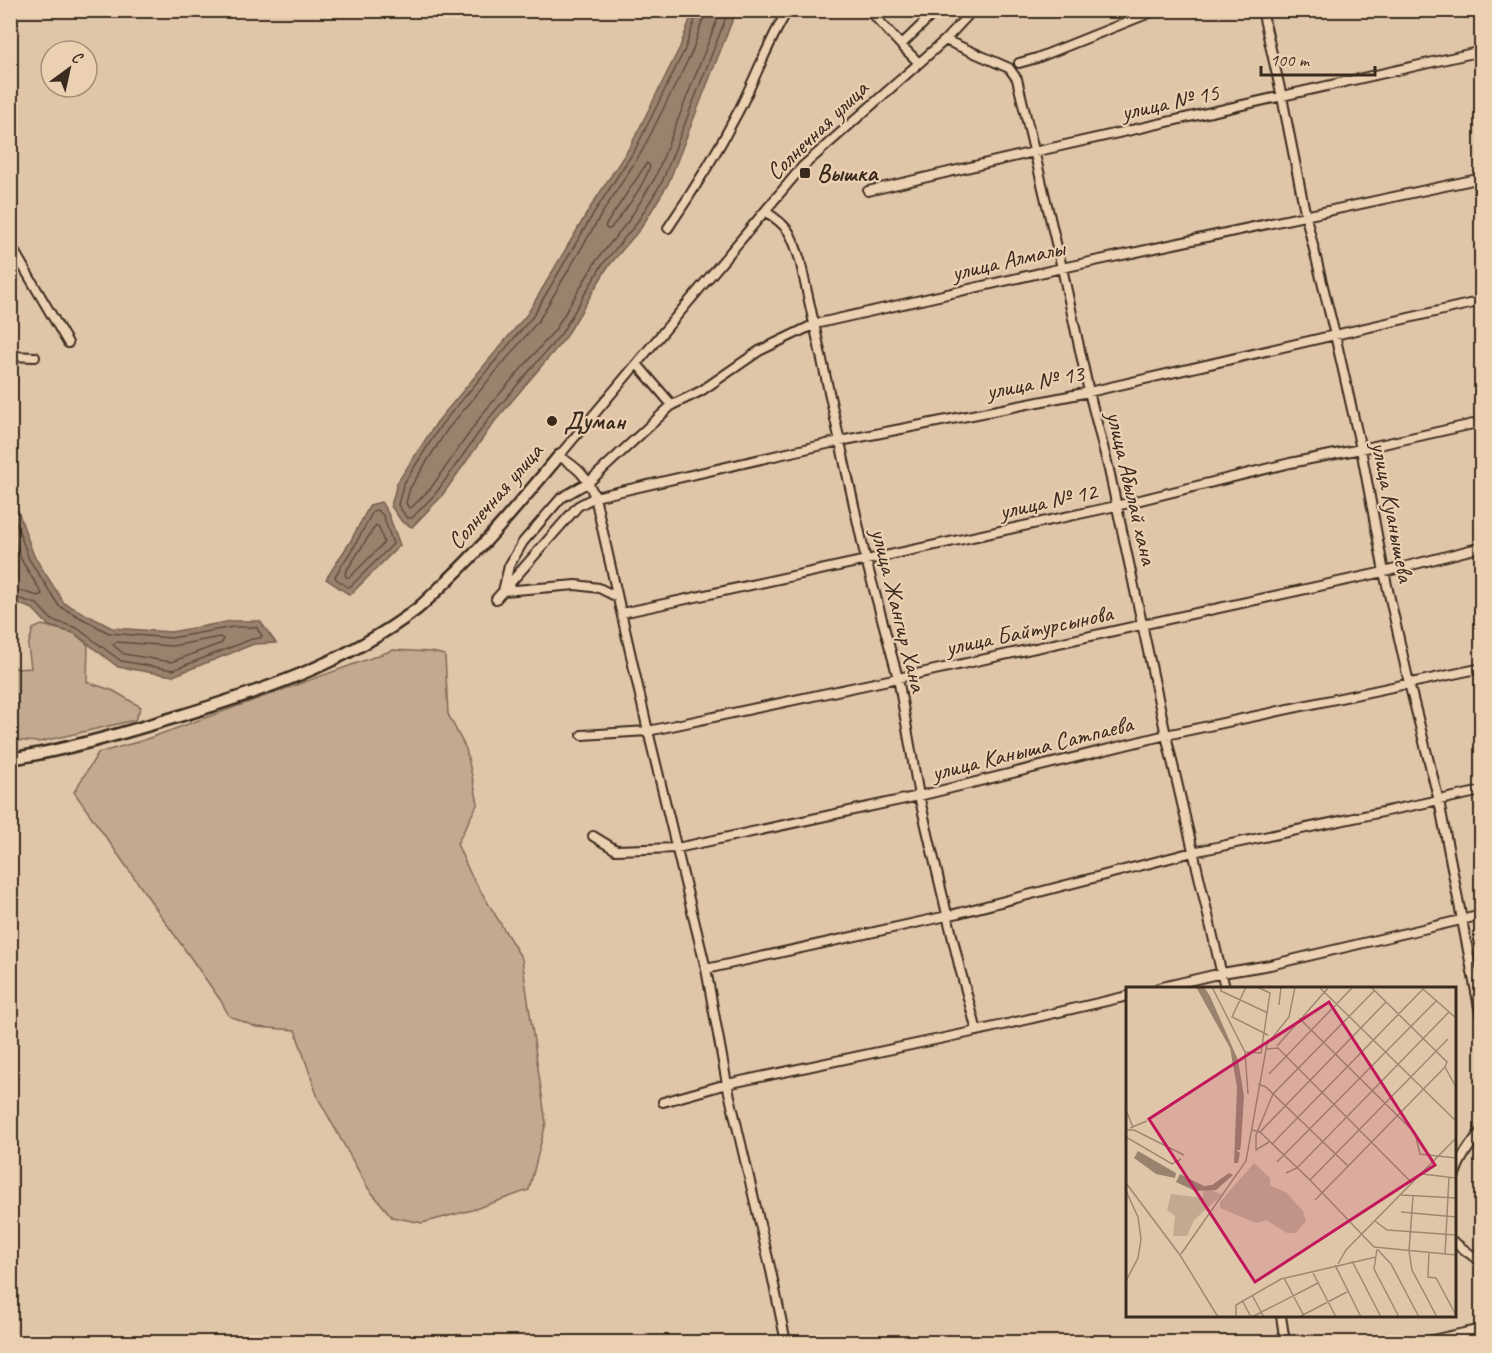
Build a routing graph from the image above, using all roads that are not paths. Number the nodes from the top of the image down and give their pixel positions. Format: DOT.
graph roads {
  1 [pos="788,10"];
  2 [pos="869,10"];
  3 [pos="937,10"];
  4 [pos="973,10"];
  5 [pos="1157,10"];
  6 [pos="1262,10"];
  7 [pos="945,40"];
  8 [pos="901,45"];
  9 [pos="1482,51"];
  10 [pos="919,63"];
  11 [pos="1019,63"];
  12 [pos="1282,97"];
  13 [pos="1034,152"];
  14 [pos="1482,178"];
  15 [pos="868,191"];
  16 [pos="765,211"];
  17 [pos="1306,217"];
  18 [pos="668,228"];
  19 [pos="10,244"];
  20 [pos="1062,268"];
  21 [pos="1482,301"];
  22 [pos="814,324"];
  23 [pos="1335,335"];
  24 [pos="68,343"];
  25 [pos="10,356"];
  26 [pos="35,357"];
  27 [pos="636,364"];
  28 [pos="1089,392"];
  29 [pos="672,405"];
  30 [pos="1482,422"];
  31 [pos="840,441"];
  32 [pos="1361,449"];
  33 [pos="559,456"];
  34 [pos="589,483"];
  35 [pos="595,497"];
  36 [pos="1116,506"];
  37 [pos="1482,547"];
  38 [pos="866,560"];
  39 [pos="1384,572"];
  40 [pos="503,591"];
  41 [pos="617,597"];
  42 [pos="496,599"];
  43 [pos="622,613"];
  44 [pos="1143,625"];
  45 [pos="1482,668"];
  46 [pos="898,678"];
  47 [pos="1409,683"];
  48 [pos="648,731"];
  49 [pos="582,735"];
  50 [pos="1166,735"];
  51 [pos="10,759"];
  52 [pos="1482,791"];
  53 [pos="919,796"];
  54 [pos="1439,801"];
  55 [pos="593,836"];
  56 [pos="677,848"];
  57 [pos="1193,852"];
  58 [pos="1482,915"];
  59 [pos="947,916"];
  60 [pos="1462,920"];
  61 [pos="706,969"];
  62 [pos="1222,973"];
  63 [pos="1162,987"];
  64 [pos="1225,987"];
  65 [pos="1126,996"];
  66 [pos="1482,1023"];
  67 [pos="977,1031"];
  68 [pos="727,1084"];
  69 [pos="663,1102"];
  70 [pos="1482,1130"];
  71 [pos="1456,1174"];
  72 [pos="1456,1243"];
  73 [pos="1482,1263"];
  74 [pos="1281,1317"];
  75 [pos="1482,1329"];
  76 [pos="786,1342"];
  77 [pos="1285,1342"];
  78 [pos="1423,1342"];
  1 -- 18 [label="street"];
  2 -- 8 [label="street"];
  3 -- 8 [label="street"];
  4 -- 7 [label="street, Солнечная улица"];
  5 -- 11 [label="street"];
  6 -- 12 [label="street, улица Куанышева"];
  7 -- 10 [label="street, Солнечная улица"];
  7 -- 13 [label="street, улица Абылай хана"];
  8 -- 10 [label="street"];
  9 -- 12 [label="street, улица № 15"];
  10 -- 16 [label="street, Солнечная улица"];
  12 -- 13 [label="street, улица № 15"];
  12 -- 17 [label="street, улица Куанышева"];
  13 -- 15 [label="street, улица № 15"];
  13 -- 20 [label="street, улица Абылай хана"];
  14 -- 17 [label="street, улица Алмалы"];
  16 -- 22 [label="street, улица Жангир Хана"];
  16 -- 27 [label="street, Солнечная улица"];
  17 -- 20 [label="street, улица Алмалы"];
  17 -- 23 [label="street, улица Куанышева"];
  19 -- 24 [label="street"];
  20 -- 22 [label="street, улица Алмалы"];
  20 -- 28 [label="street, улица Абылай хана"];
  21 -- 23 [label="street, улица № 13"];
  22 -- 29 [label="street, улица Алмалы"];
  22 -- 31 [label="street, улица Жангир Хана"];
  23 -- 28 [label="street, улица № 13"];
  23 -- 32 [label="street, улица Куанышева"];
  25 -- 26 [label="street"];
  27 -- 29 [label="street"];
  27 -- 33 [label="street, Солнечная улица"];
  28 -- 31 [label="street, улица № 13"];
  28 -- 36 [label="street, улица Абылай хана"];
  29 -- 34 [label="street, улица Алмалы"];
  30 -- 32 [label="street, улица № 12"];
  31 -- 35 [label="street, улица № 13"];
  31 -- 38 [label="street, улица Жангир Хана"];
  32 -- 36 [label="street, улица № 12"];
  32 -- 39 [label="street, улица Куанышева"];
  33 -- 34 [label="street"];
  33 -- 51 [label="street, Солнечная улица"];
  34 -- 35 [label="street"];
  34 -- 40 [label="street, улица Алмалы"];
  35 -- 40 [label="street"];
  35 -- 41 [label="street"];
  36 -- 38 [label="street, улица № 12"];
  36 -- 44 [label="street, улица Абылай хана"];
  37 -- 39 [label="street, улица Байтурсынова"];
  38 -- 43 [label="street, улица № 12"];
  38 -- 46 [label="street, улица Жангир Хана"];
  39 -- 44 [label="street, улица Байтурсынова"];
  39 -- 47 [label="street, улица Куанышева"];
  40 -- 41 [label="street"];
  40 -- 42 [label="street"];
  41 -- 43 [label="street"];
  43 -- 48 [label="street"];
  44 -- 46 [label="street, улица Байтурсынова"];
  44 -- 50 [label="street, улица Абылай хана"];
  45 -- 47 [label="street, улица Каныша Сатпаева"];
  46 -- 48 [label="street, улица Байтурсынова"];
  46 -- 53 [label="street, улица Жангир Хана"];
  47 -- 50 [label="street, улица Каныша Сатпаева"];
  47 -- 54 [label="street, улица Куанышева"];
  48 -- 49 [label="street, улица Байтурсынова"];
  48 -- 56 [label="street"];
  50 -- 53 [label="street, улица Каныша Сатпаева"];
  50 -- 57 [label="street, улица Абылай хана"];
  52 -- 54 [label="street"];
  53 -- 56 [label="street, улица Каныша Сатпаева"];
  53 -- 59 [label="street, улица Жангир Хана"];
  54 -- 57 [label="street"];
  54 -- 60 [label="street, улица Куанышева"];
  55 -- 56 [label="street, улица Каныша Сатпаева"];
  56 -- 61 [label="street"];
  57 -- 59 [label="street"];
  57 -- 62 [label="street, улица Абылай хана"];
  58 -- 60 [label="street"];
  59 -- 61 [label="street"];
  59 -- 67 [label="street, улица Жангир Хана"];
  60 -- 62 [label="street"];
  60 -- 66 [label="street, улица Куанышева"];
  61 -- 68 [label="street"];
  62 -- 63 [label="street"];
  62 -- 64 [label="street, улица Абылай хана"];
  65 -- 67 [label="street"];
  67 -- 68 [label="street"];
  68 -- 69 [label="street"];
  68 -- 76 [label="street"];
  70 -- 71 [label="street"];
  72 -- 73 [label="street"];
  74 -- 77 [label="street"];
  75 -- 78 [label="street"];
}
